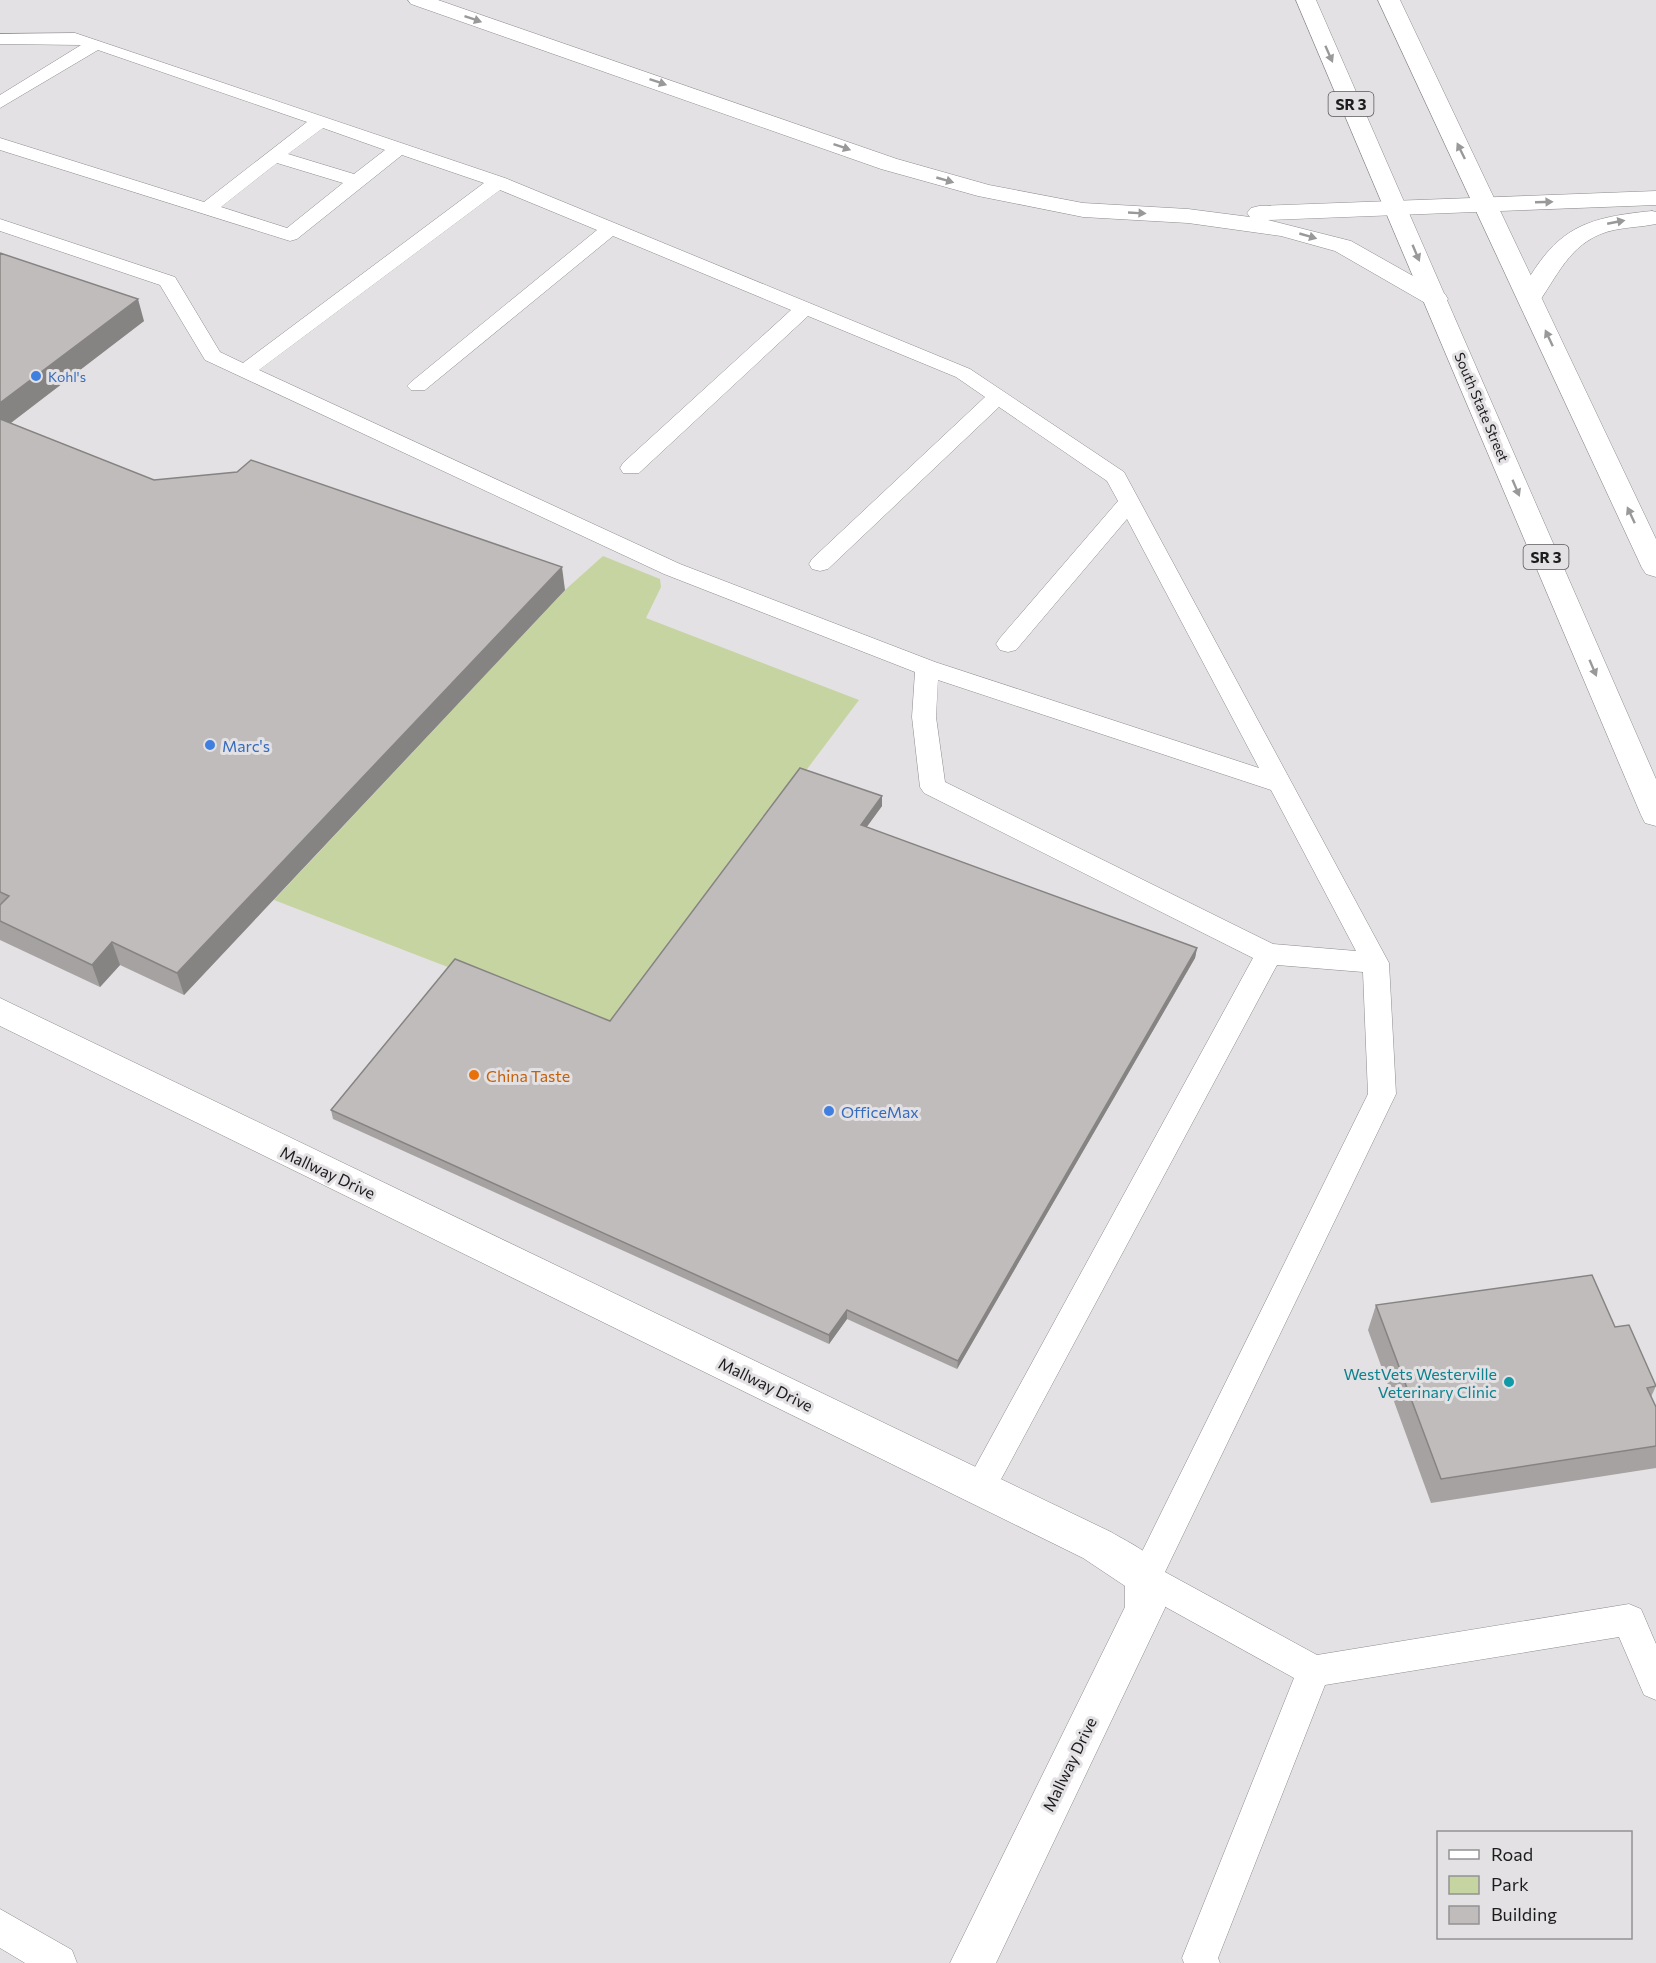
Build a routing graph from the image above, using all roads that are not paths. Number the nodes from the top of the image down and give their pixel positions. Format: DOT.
graph roads {
  1 [pos="418,0"];
  2 [pos="1306,0"];
  3 [pos="1389,0"];
  4 [pos="0,39"];
  5 [pos="96,44"];
  6 [pos="0,103"];
  7 [pos="320,121"];
  8 [pos="0,144"];
  9 [pos="399,148"];
  10 [pos="274,156"];
  11 [pos="357,181"];
  12 [pos="498,182"];
  13 [pos="1656,198"];
  14 [pos="1486,204"];
  15 [pos="1396,207"];
  16 [pos="206,210"];
  17 [pos="1188,216"];
  18 [pos="1656,218"];
  19 [pos="0,225"];
  20 [pos="611,228"];
  21 [pos="1530,297"];
  22 [pos="1436,299"];
  23 [pos="806,308"];
  24 [pos="245,371"];
  25 [pos="418,386"];
  26 [pos="997,397"];
  27 [pos="631,468"];
  28 [pos="1130,502"];
  29 [pos="820,564"];
  30 [pos="1656,568"];
  31 [pos="1008,644"];
  32 [pos="927,668"];
  33 [pos="1280,784"];
  34 [pos="1656,815"];
  35 [pos="1269,954"];
  36 [pos="1376,963"];
  37 [pos="0,1011"];
  38 [pos="980,1488"];
  39 [pos="1145,1578"];
  40 [pos="1314,1671"];
  41 [pos="1656,1684"];
  42 [pos="0,1927"];
  43 [pos="59,1963"];
  44 [pos="972,1963"];
  45 [pos="1202,1963"];
  1 -- 17 [label="main road, one-way"];
  2 -- 15 [label="main road, South State Street / SR 3, one-way"];
  14 -- 3 [label="main road, one-way"];
  4 -- 5 [label="lane"];
  5 -- 6 [label="lane"];
  5 -- 7 [label="lane"];
  7 -- 9 [label="lane"];
  7 -- 10 [label="lane"];
  8 -- 16 [label="lane"];
  9 -- 11 [label="lane"];
  9 -- 12 [label="lane"];
  10 -- 11 [label="lane"];
  10 -- 16 [label="lane"];
  11 -- 16 [label="lane"];
  12 -- 20 [label="lane"];
  12 -- 24 [label="lane"];
  14 -- 13 [label="main road, one-way"];
  14 -- 15 [label="main road"];
  14 -- 21 [label="main road"];
  15 -- 17 [label="main road"];
  15 -- 22 [label="main road, South State Street / SR 3, one-way"];
  17 -- 22 [label="main road, one-way"];
  21 -- 18 [label="main road, one-way"];
  19 -- 24 [label="lane"];
  20 -- 23 [label="lane"];
  20 -- 25 [label="lane"];
  30 -- 21 [label="main road, one-way"];
  22 -- 34 [label="main road, South State Street / SR 3, one-way"];
  23 -- 26 [label="lane"];
  23 -- 27 [label="lane"];
  24 -- 32 [label="lane"];
  26 -- 28 [label="lane"];
  26 -- 29 [label="lane"];
  28 -- 31 [label="lane"];
  28 -- 33 [label="lane"];
  32 -- 33 [label="lane"];
  32 -- 35 [label="lane"];
  33 -- 36 [label="lane"];
  35 -- 36 [label="lane"];
  35 -- 38 [label="lane"];
  36 -- 39 [label="lane"];
  37 -- 38 [label="main road, Mallway Drive"];
  38 -- 39 [label="main road, Mallway Drive"];
  39 -- 40 [label="lane"];
  39 -- 44 [label="main road, Mallway Drive"];
  40 -- 41 [label="lane"];
  40 -- 45 [label="lane"];
  42 -- 43 [label="lane"];
}
